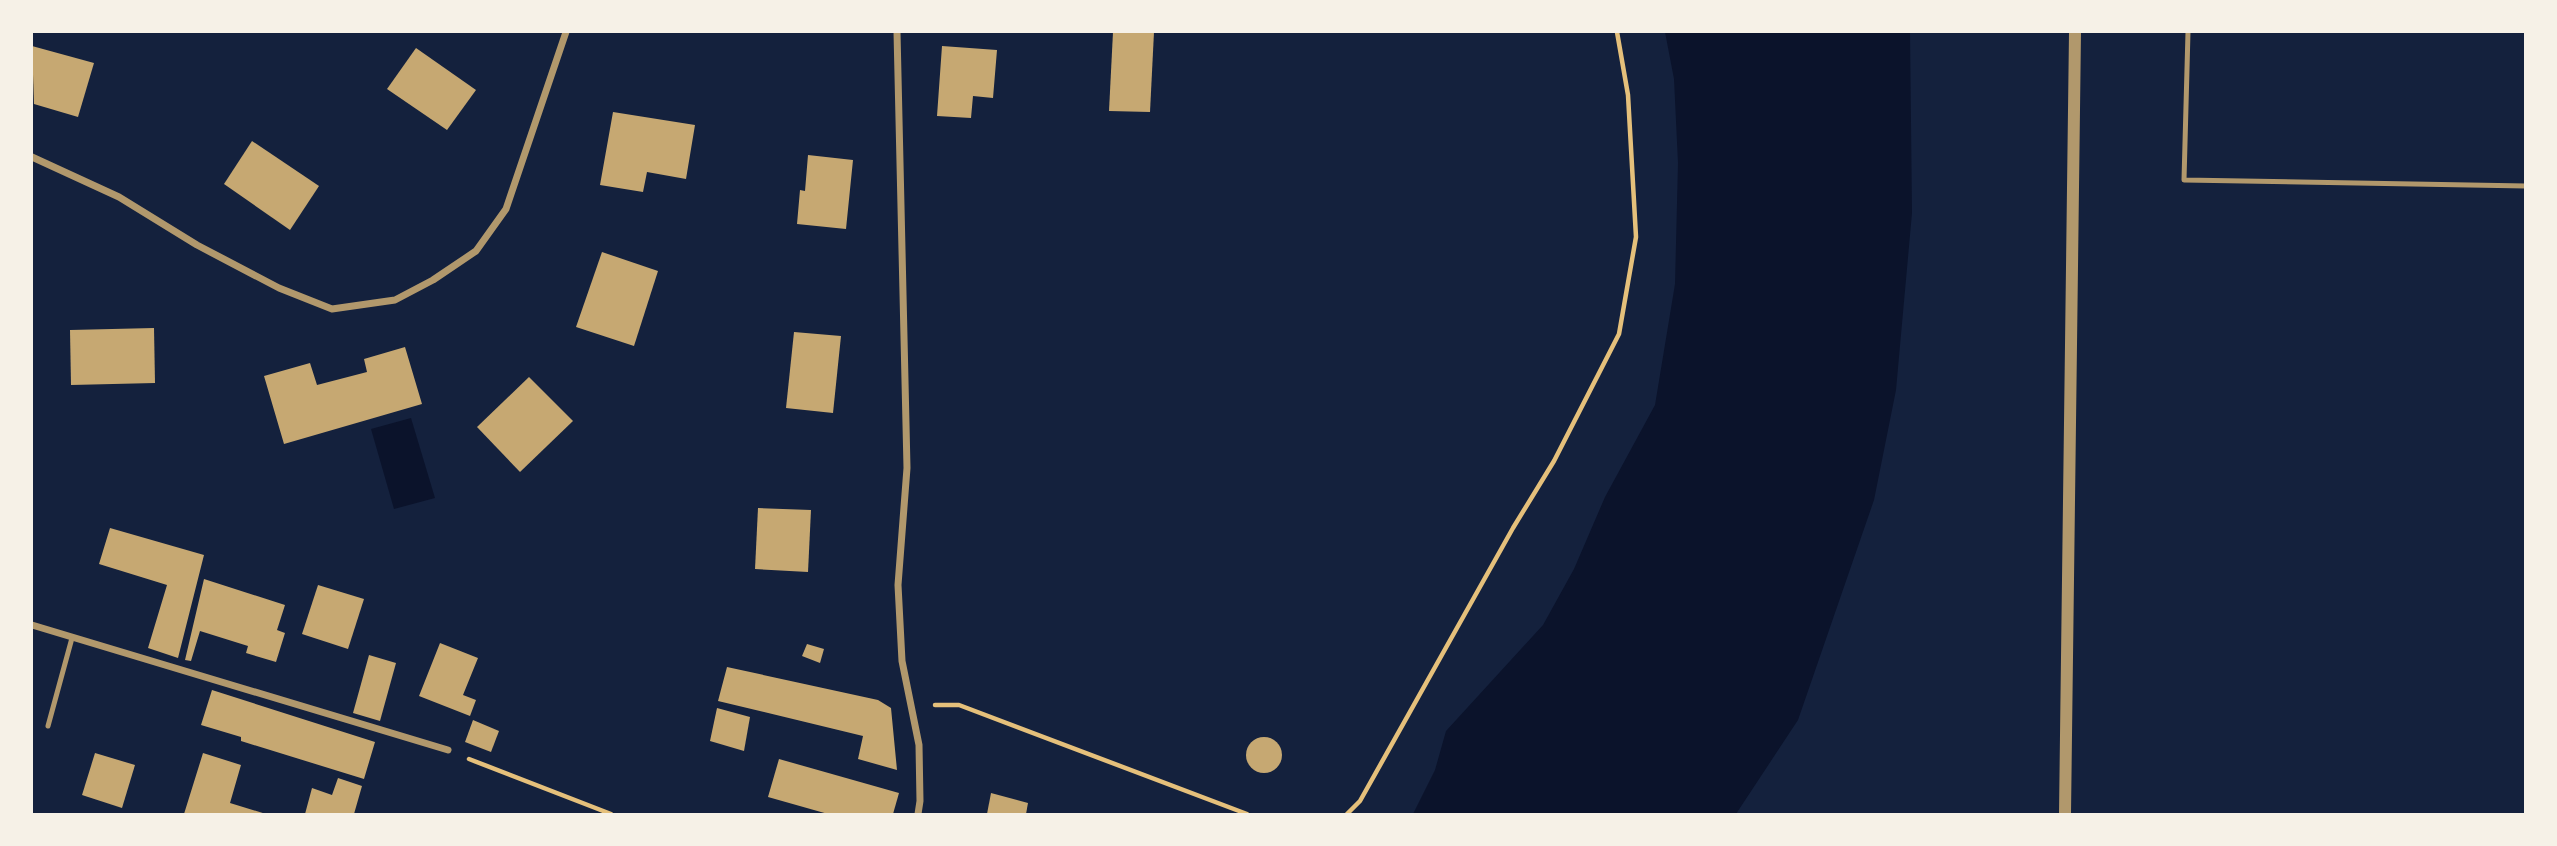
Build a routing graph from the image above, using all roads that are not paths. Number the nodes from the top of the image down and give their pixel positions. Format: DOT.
graph roads {
  1 [pos="566,32"];
  2 [pos="897,32"];
  3 [pos="2075,32"];
  4 [pos="2188,32"];
  5 [pos="32,157"];
  6 [pos="2525,186"];
  7 [pos="32,625"];
  8 [pos="72,638"];
  9 [pos="48,726"];
  10 [pos="448,750"];
  11 [pos="918,814"];
  12 [pos="2065,814"];
  1 -- 5 [label="street"];
  2 -- 11 [label="street"];
  3 -- 12 [label="street"];
  4 -- 6 [label="lane"];
  7 -- 8 [label="street"];
  8 -- 9 [label="lane"];
  8 -- 10 [label="street"];
}
